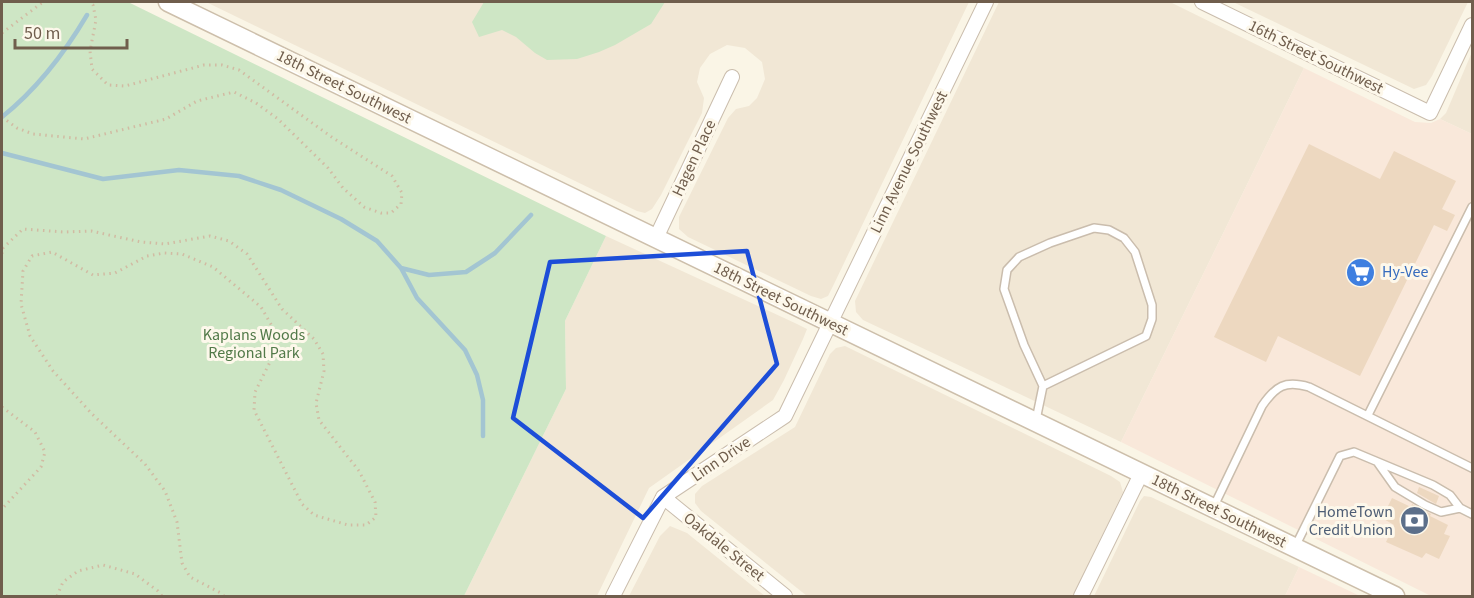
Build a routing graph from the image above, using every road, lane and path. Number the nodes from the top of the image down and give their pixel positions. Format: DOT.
graph roads {
  1 [pos="43,2"];
  2 [pos="90,2"];
  3 [pos="168,2"];
  4 [pos="986,2"];
  5 [pos="1202,2"];
  6 [pos="1473,25"];
  7 [pos="2,33"];
  8 [pos="732,77"];
  9 [pos="2,117"];
  10 [pos="1473,207"];
  11 [pos="656,238"];
  12 [pos="2,254"];
  13 [pos="831,323"];
  14 [pos="1043,386"];
  15 [pos="2,407"];
  16 [pos="1368,416"];
  17 [pos="1036,422"];
  18 [pos="1377,462"];
  19 [pos="1473,468"];
  20 [pos="1141,474"];
  21 [pos="663,497"];
  22 [pos="2,508"];
  23 [pos="1213,508"];
  24 [pos="1460,508"];
  25 [pos="1473,514"];
  26 [pos="1294,548"];
  27 [pos="57,597"];
  28 [pos="162,597"];
  29 [pos="224,597"];
  30 [pos="614,597"];
  31 [pos="785,597"];
  32 [pos="1082,597"];
  33 [pos="1395,597"];
  1 -- 7 [label="path"];
  2 -- 9 [label="path"];
  3 -- 11 [label="street, 18th Street Southwest"];
  4 -- 13 [label="street, Linn Avenue Southwest"];
  5 -- 6 [label="street, 16th Street Southwest"];
  8 -- 11 [label="street, Hagen Place"];
  10 -- 16 [label="lane"];
  11 -- 13 [label="street, 18th Street Southwest"];
  12 -- 29 [label="path"];
  13 -- 17 [label="street, 18th Street Southwest"];
  13 -- 21 [label="street, Linn Drive"];
  14 -- 14 [label="lane"];
  14 -- 17 [label="lane"];
  15 -- 22 [label="path"];
  16 -- 19 [label="lane"];
  16 -- 23 [label="lane"];
  17 -- 20 [label="street, 18th Street Southwest"];
  18 -- 24 [label="lane"];
  18 -- 24 [label="lane"];
  18 -- 26 [label="lane"];
  20 -- 23 [label="street, 18th Street Southwest"];
  20 -- 32 [label="street"];
  21 -- 30 [label="street"];
  21 -- 31 [label="street, Oakdale Street"];
  23 -- 26 [label="street, 18th Street Southwest"];
  24 -- 25 [label="lane"];
  26 -- 33 [label="street, 18th Street Southwest"];
  27 -- 28 [label="path"];
}
